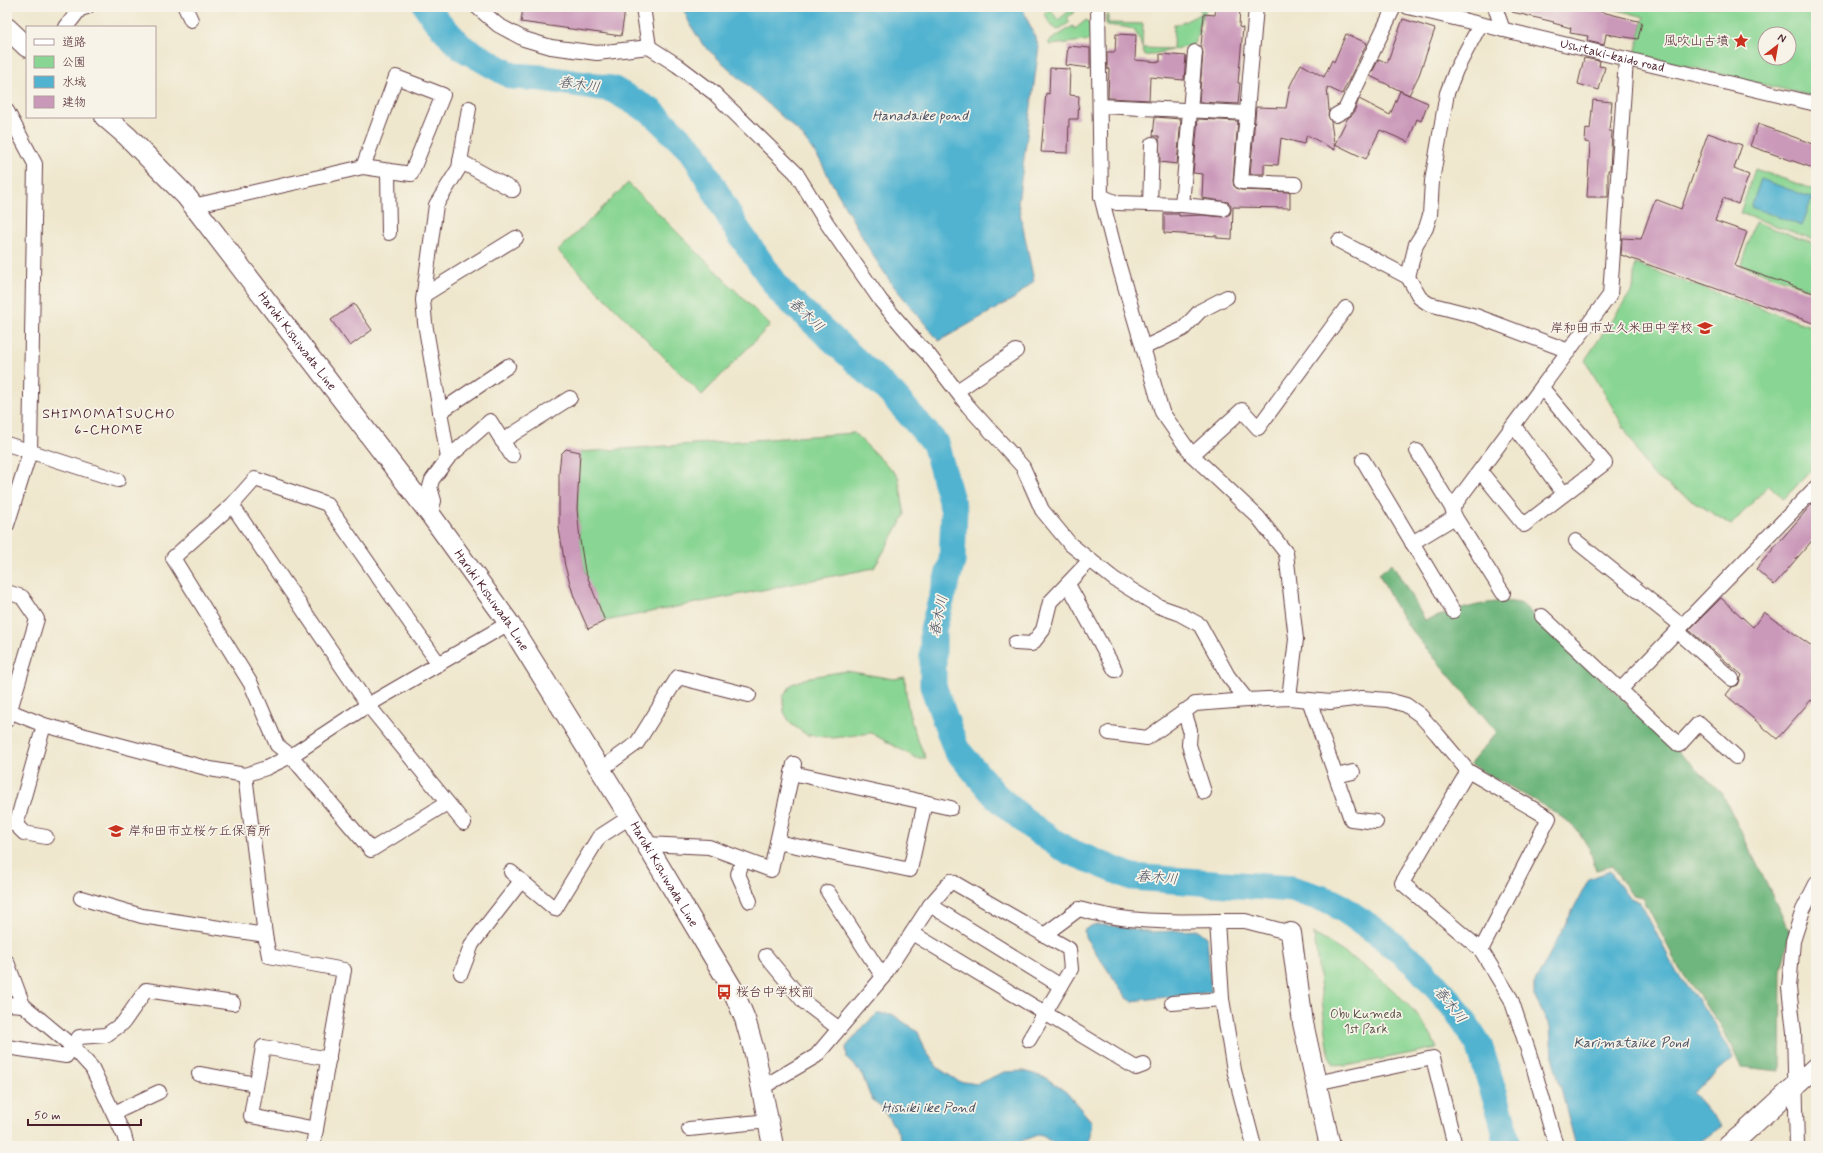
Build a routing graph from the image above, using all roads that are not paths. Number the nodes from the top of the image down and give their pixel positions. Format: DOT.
graph roads {
  1 [pos="87,7"];
  2 [pos="477,7"];
  3 [pos="643,7"];
  4 [pos="1098,7"];
  5 [pos="1256,7"];
  6 [pos="1394,7"];
  7 [pos="1408,7"];
  8 [pos="1496,7"];
  9 [pos="1452,12"];
  10 [pos="1480,25"];
  11 [pos="67,26"];
  12 [pos="7,28"];
  13 [pos="1503,30"];
  14 [pos="26,46"];
  15 [pos="649,47"];
  16 [pos="1195,52"];
  17 [pos="1626,60"];
  18 [pos="1816,104"];
  19 [pos="1100,106"];
  20 [pos="469,108"];
  21 [pos="1190,110"];
  22 [pos="7,111"];
  23 [pos="1247,113"];
  24 [pos="1336,115"];
  25 [pos="106,118"];
  26 [pos="1152,144"];
  27 [pos="460,161"];
  28 [pos="363,167"];
  29 [pos="388,170"];
  30 [pos="1295,184"];
  31 [pos="513,190"];
  32 [pos="1101,196"];
  33 [pos="1150,204"];
  34 [pos="1182,204"];
  35 [pos="193,206"];
  36 [pos="1223,209"];
  37 [pos="389,233"];
  38 [pos="516,238"];
  39 [pos="1339,242"];
  40 [pos="1408,277"];
  41 [pos="424,295"];
  42 [pos="1227,297"];
  43 [pos="1346,308"];
  44 [pos="1143,348"];
  45 [pos="1016,351"];
  46 [pos="1569,351"];
  47 [pos="508,366"];
  48 [pos="1542,388"];
  49 [pos="957,391"];
  50 [pos="570,398"];
  51 [pos="440,412"];
  52 [pos="1514,426"];
  53 [pos="502,441"];
  54 [pos="7,444"];
  55 [pos="1417,451"];
  56 [pos="30,452"];
  57 [pos="1192,455"];
  58 [pos="512,456"];
  59 [pos="448,458"];
  60 [pos="1363,460"];
  61 [pos="1480,471"];
  62 [pos="118,480"];
  63 [pos="1816,487"];
  64 [pos="1564,494"];
  65 [pos="232,505"];
  66 [pos="1454,513"];
  67 [pos="430,514"];
  68 [pos="7,525"];
  69 [pos="1576,541"];
  70 [pos="1412,543"];
  71 [pos="1090,560"];
  72 [pos="1068,584"];
  73 [pos="7,592"];
  74 [pos="1502,593"];
  75 [pos="1452,611"];
  76 [pos="1542,616"];
  77 [pos="509,623"];
  78 [pos="1680,628"];
  79 [pos="1015,643"];
  80 [pos="439,664"];
  81 [pos="1115,670"];
  82 [pos="1732,679"];
  83 [pos="1621,689"];
  84 [pos="748,695"];
  85 [pos="1289,698"];
  86 [pos="1247,700"];
  87 [pos="1309,700"];
  88 [pos="368,705"];
  89 [pos="1184,711"];
  90 [pos="8,714"];
  91 [pos="44,725"];
  92 [pos="1109,733"];
  93 [pos="291,756"];
  94 [pos="1736,757"];
  95 [pos="600,770"];
  96 [pos="1468,771"];
  97 [pos="1353,772"];
  98 [pos="245,775"];
  99 [pos="1336,776"];
  100 [pos="1204,792"];
  101 [pos="925,802"];
  102 [pos="447,803"];
  103 [pos="951,808"];
  104 [pos="630,817"];
  105 [pos="1376,822"];
  106 [pos="464,823"];
  107 [pos="11,824"];
  108 [pos="46,837"];
  109 [pos="777,842"];
  110 [pos="646,844"];
  111 [pos="743,860"];
  112 [pos="1816,884"];
  113 [pos="828,892"];
  114 [pos="81,898"];
  115 [pos="750,901"];
  116 [pos="930,905"];
  117 [pos="1217,921"];
  118 [pos="912,933"];
  119 [pos="1291,933"];
  120 [pos="265,935"];
  121 [pos="1044,935"];
  122 [pos="1481,950"];
  123 [pos="766,956"];
  124 [pos="7,962"];
  125 [pos="461,973"];
  126 [pos="883,977"];
  127 [pos="1061,986"];
  128 [pos="1222,999"];
  129 [pos="233,1003"];
  130 [pos="1172,1003"];
  131 [pos="7,1004"];
  132 [pos="23,1005"];
  133 [pos="1046,1013"];
  134 [pos="838,1028"];
  135 [pos="1029,1040"];
  136 [pos="72,1046"];
  137 [pos="7,1048"];
  138 [pos="329,1059"];
  139 [pos="1144,1065"];
  140 [pos="1816,1067"];
  141 [pos="199,1074"];
  142 [pos="1316,1083"];
  143 [pos="256,1084"];
  144 [pos="763,1087"];
  145 [pos="1795,1087"];
  146 [pos="159,1092"];
  147 [pos="114,1113"];
  148 [pos="769,1120"];
  149 [pos="316,1129"];
  150 [pos="689,1129"];
  151 [pos="126,1146"];
  152 [pos="313,1146"];
  153 [pos="774,1146"];
  154 [pos="1254,1146"];
  155 [pos="1330,1146"];
  156 [pos="1454,1146"];
  157 [pos="1556,1146"];
  158 [pos="1728,1146"];
  159 [pos="1797,1146"];
  1 -- 11 [label="street"];
  2 -- 15 [label="street"];
  3 -- 15 [label="street"];
  4 -- 19 [label="street"];
  5 -- 23 [label="street"];
  6 -- 24 [label="street"];
  7 -- 9 [label="street, Ushitaki-kaido road"];
  8 -- 13 [label="street"];
  9 -- 10 [label="street, Ushitaki-kaido road"];
  10 -- 13 [label="street, Ushitaki-kaido road"];
  10 -- 40 [label="street"];
  12 -- 14 [label="main road"];
  13 -- 17 [label="street, Ushitaki-kaido road"];
  15 -- 49 [label="street"];
  16 -- 21 [label="street"];
  17 -- 18 [label="street, Ushitaki-kaido road"];
  17 -- 46 [label="street"];
  19 -- 21 [label="street"];
  19 -- 32 [label="street"];
  20 -- 27 [label="street"];
  21 -- 23 [label="street"];
  21 -- 34 [label="street"];
  22 -- 56 [label="street"];
  23 -- 30 [label="street"];
  25 -- 35 [label="main road, Haruki Kishiwada Line"];
  26 -- 33 [label="street"];
  27 -- 31 [label="street"];
  27 -- 41 [label="street"];
  28 -- 29 [label="street"];
  28 -- 29 [label="street"];
  28 -- 35 [label="street"];
  29 -- 37 [label="street"];
  32 -- 33 [label="street"];
  32 -- 44 [label="street"];
  33 -- 34 [label="street"];
  34 -- 36 [label="street"];
  35 -- 67 [label="main road, Haruki Kishiwada Line"];
  38 -- 41 [label="street"];
  39 -- 40 [label="street"];
  40 -- 46 [label="street"];
  41 -- 51 [label="street"];
  42 -- 44 [label="street"];
  43 -- 57 [label="street"];
  44 -- 57 [label="street"];
  45 -- 49 [label="street"];
  46 -- 48 [label="street"];
  47 -- 51 [label="street"];
  48 -- 52 [label="street"];
  48 -- 64 [label="street"];
  49 -- 71 [label="street"];
  50 -- 53 [label="street"];
  51 -- 59 [label="street"];
  52 -- 61 [label="street"];
  52 -- 64 [label="street"];
  53 -- 58 [label="street"];
  53 -- 59 [label="street"];
  54 -- 56 [label="street"];
  55 -- 66 [label="street"];
  56 -- 62 [label="street"];
  56 -- 68 [label="street"];
  57 -- 85 [label="street"];
  59 -- 67 [label="street"];
  60 -- 70 [label="street"];
  61 -- 64 [label="street"];
  61 -- 66 [label="street"];
  63 -- 78 [label="street"];
  65 -- 80 [label="street"];
  65 -- 88 [label="street"];
  65 -- 93 [label="street"];
  66 -- 70 [label="street"];
  66 -- 74 [label="street"];
  67 -- 77 [label="main road, Haruki Kishiwada Line"];
  69 -- 78 [label="street"];
  70 -- 75 [label="street"];
  71 -- 72 [label="street"];
  71 -- 86 [label="street"];
  72 -- 79 [label="street"];
  72 -- 81 [label="street"];
  73 -- 90 [label="street"];
  76 -- 83 [label="street"];
  77 -- 80 [label="street"];
  77 -- 95 [label="main road, Haruki Kishiwada Line"];
  78 -- 82 [label="street"];
  78 -- 83 [label="street"];
  80 -- 88 [label="street"];
  83 -- 94 [label="street"];
  84 -- 95 [label="street"];
  85 -- 86 [label="street"];
  85 -- 87 [label="street"];
  86 -- 89 [label="street"];
  87 -- 96 [label="street"];
  87 -- 99 [label="street"];
  88 -- 93 [label="street"];
  88 -- 102 [label="street"];
  89 -- 92 [label="street"];
  89 -- 100 [label="street"];
  90 -- 91 [label="street"];
  91 -- 98 [label="street"];
  91 -- 107 [label="street"];
  93 -- 98 [label="street"];
  93 -- 102 [label="street"];
  95 -- 104 [label="main road, Haruki Kishiwada Line"];
  96 -- 122 [label="street"];
  96 -- 122 [label="street"];
  97 -- 99 [label="street"];
  98 -- 120 [label="street"];
  99 -- 105 [label="street"];
  101 -- 103 [label="street"];
  101 -- 109 [label="street"];
  101 -- 109 [label="street"];
  102 -- 106 [label="street"];
  104 -- 110 [label="main road, Haruki Kishiwada Line"];
  104 -- 125 [label="street"];
  107 -- 108 [label="street"];
  109 -- 111 [label="street"];
  110 -- 111 [label="street"];
  110 -- 144 [label="main road, Haruki Kishiwada Line"];
  111 -- 115 [label="street"];
  112 -- 145 [label="street"];
  113 -- 126 [label="street"];
  114 -- 120 [label="street"];
  116 -- 118 [label="street"];
  116 -- 121 [label="street"];
  116 -- 127 [label="street"];
  117 -- 119 [label="street"];
  117 -- 121 [label="street"];
  117 -- 128 [label="street"];
  118 -- 126 [label="street"];
  118 -- 133 [label="street"];
  119 -- 142 [label="main road"];
  120 -- 138 [label="street"];
  121 -- 127 [label="street"];
  122 -- 157 [label="street"];
  123 -- 134 [label="street"];
  124 -- 132 [label="street"];
  126 -- 134 [label="street"];
  127 -- 133 [label="street"];
  128 -- 130 [label="street"];
  128 -- 154 [label="street"];
  129 -- 136 [label="street"];
  131 -- 132 [label="street"];
  132 -- 136 [label="street"];
  133 -- 135 [label="street"];
  133 -- 139 [label="street"];
  134 -- 144 [label="street"];
  136 -- 137 [label="street"];
  136 -- 147 [label="street"];
  138 -- 143 [label="street"];
  138 -- 149 [label="street"];
  140 -- 145 [label="main road"];
  141 -- 143 [label="street"];
  142 -- 155 [label="main road"];
  142 -- 156 [label="street"];
  143 -- 149 [label="street"];
  144 -- 148 [label="main road, Haruki Kishiwada Line"];
  145 -- 158 [label="main road"];
  145 -- 159 [label="street"];
  146 -- 147 [label="street"];
  147 -- 151 [label="street"];
  148 -- 150 [label="street"];
  148 -- 153 [label="main road, Haruki Kishiwada Line"];
  149 -- 152 [label="street"];
}
